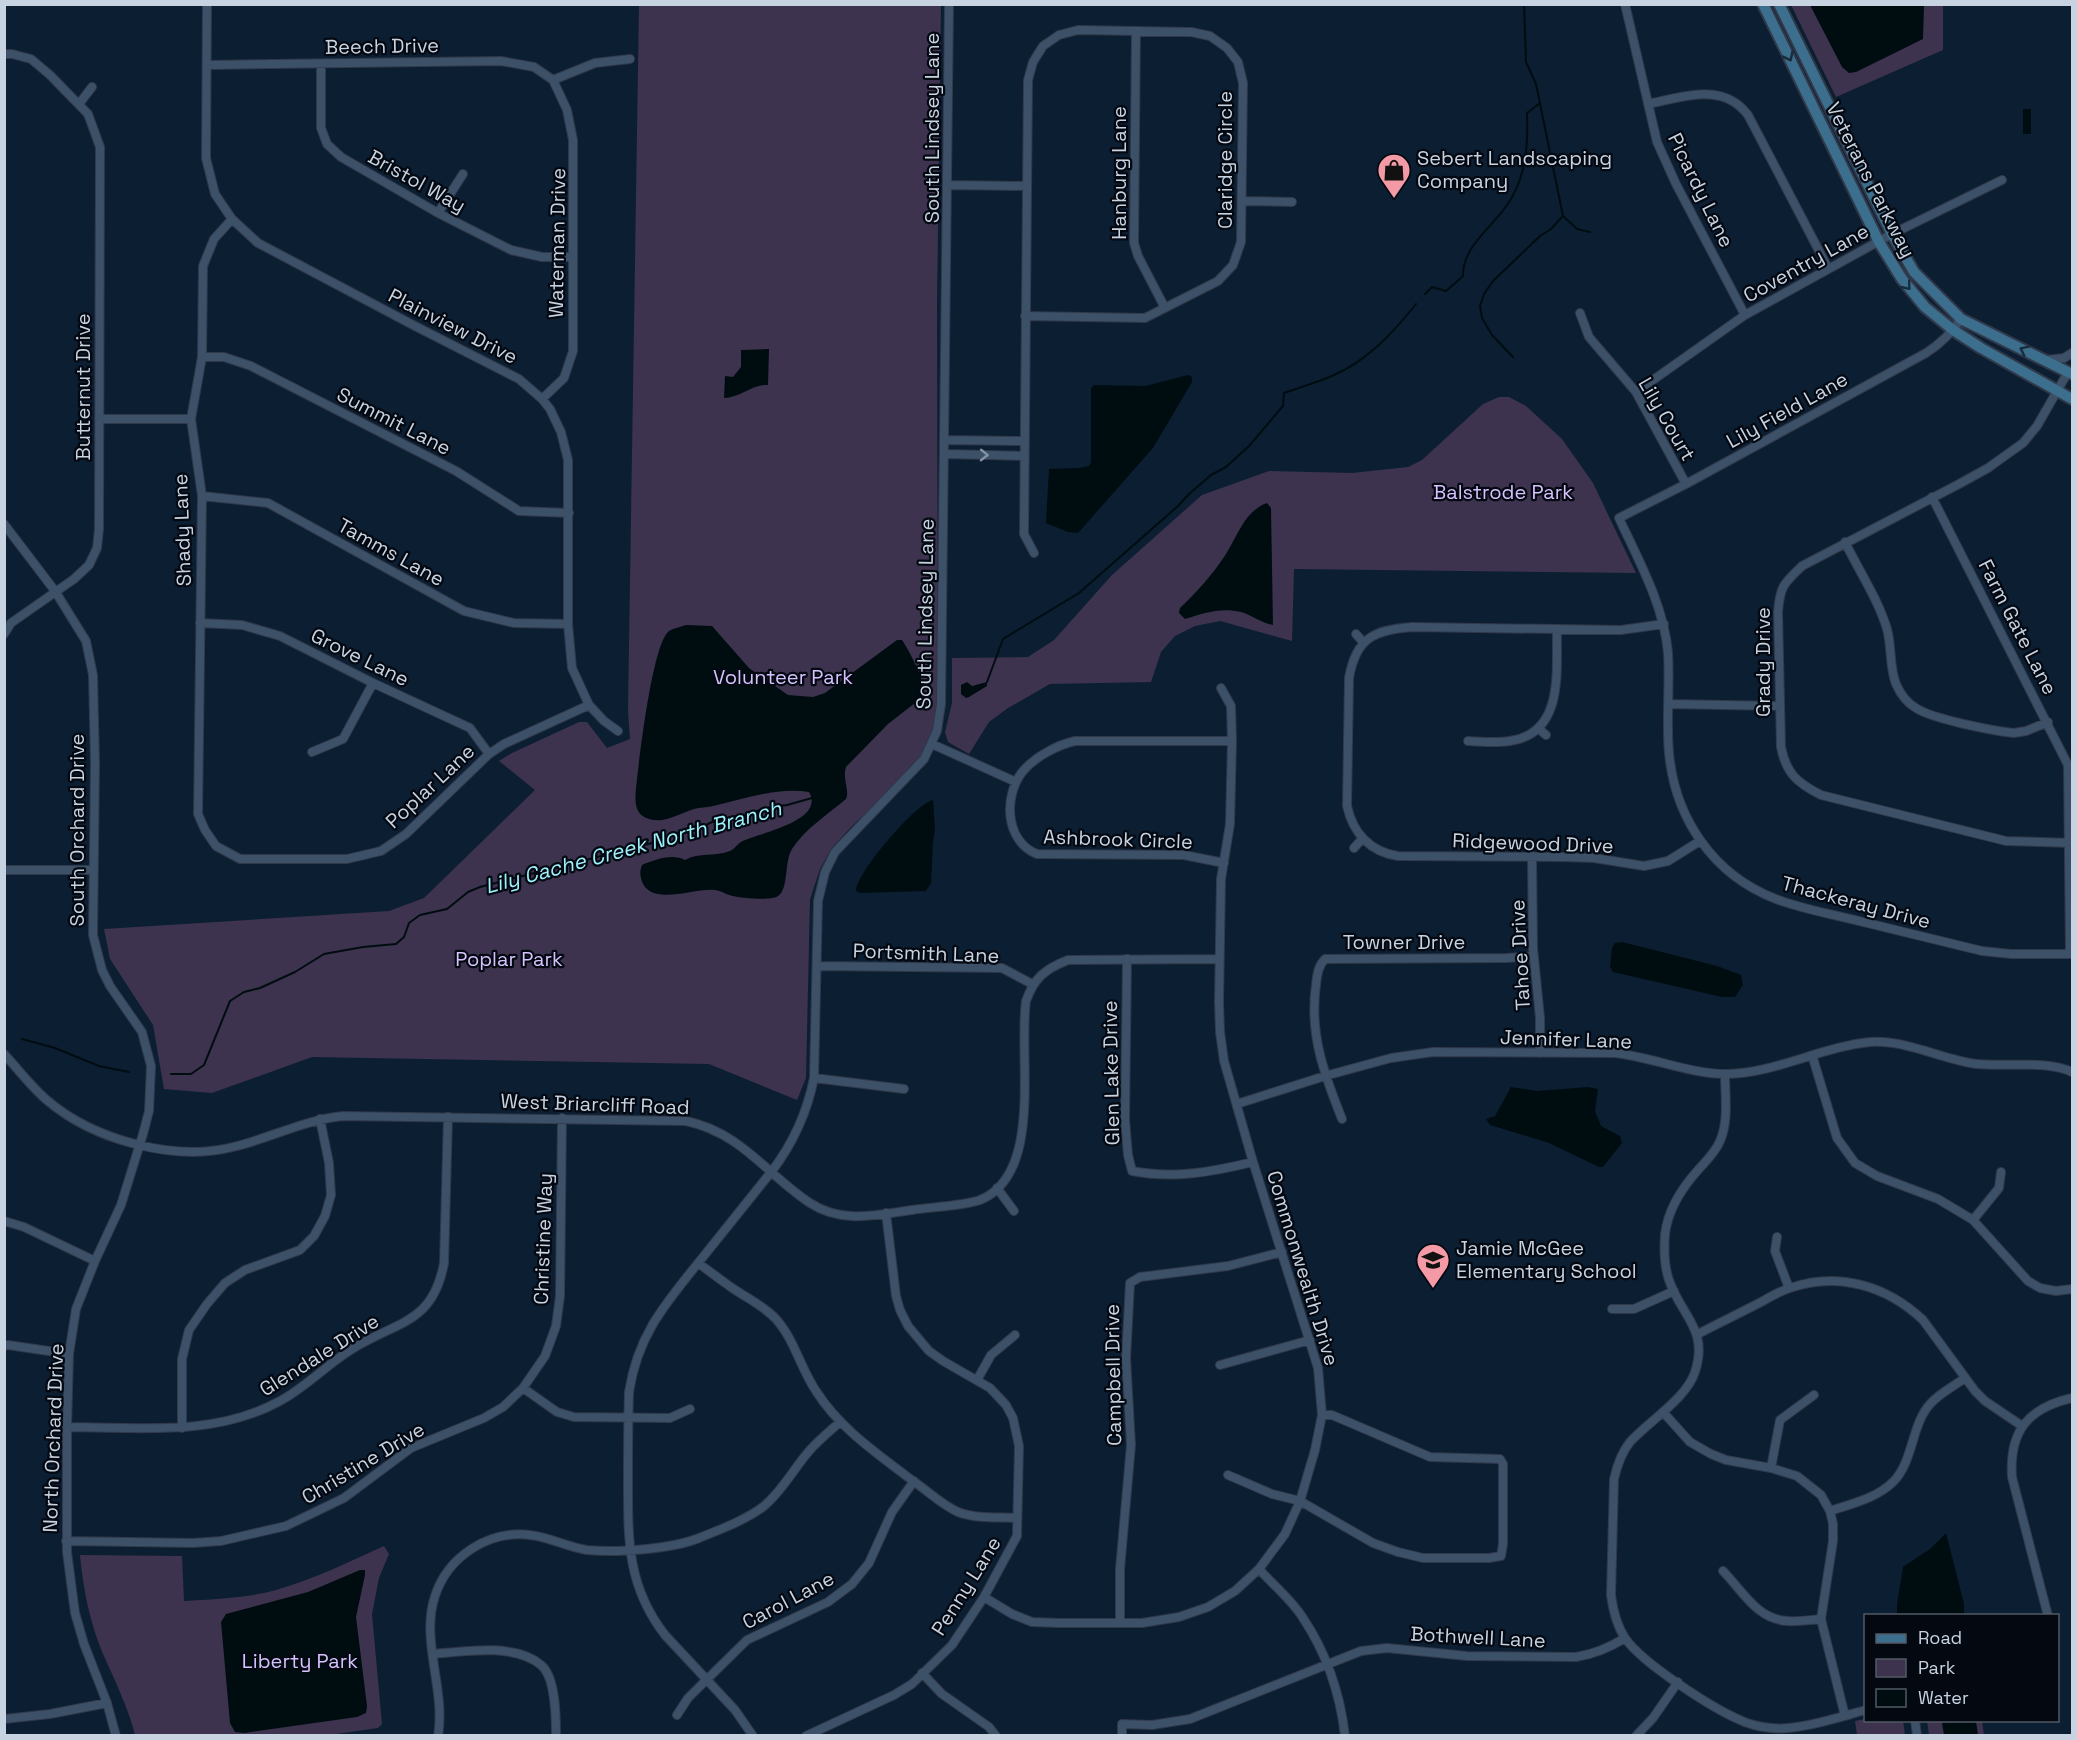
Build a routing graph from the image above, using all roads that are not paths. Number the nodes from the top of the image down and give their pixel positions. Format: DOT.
graph roads {
  1 [pos="207,4"];
  2 [pos="949,4"];
  3 [pos="1625,4"];
  4 [pos="1763,4"];
  5 [pos="1779,4"];
  6 [pos="1136,31"];
  7 [pos="4,54"];
  8 [pos="630,59"];
  9 [pos="321,64"];
  10 [pos="208,65"];
  11 [pos="553,80"];
  12 [pos="92,87"];
  13 [pos="79,104"];
  14 [pos="1648,104"];
  15 [pos="463,174"];
  16 [pos="2002,180"];
  17 [pos="948,184"];
  18 [pos="1026,186"];
  19 [pos="1242,201"];
  20 [pos="1292,202"];
  21 [pos="438,213"];
  22 [pos="232,219"];
  23 [pos="1892,234"];
  24 [pos="1879,242"];
  25 [pos="572,257"];
  26 [pos="1828,268"];
  27 [pos="1165,308"];
  28 [pos="1580,313"];
  29 [pos="1745,315"];
  30 [pos="1025,316"];
  31 [pos="1961,320"];
  32 [pos="1953,330"];
  33 [pos="2073,353"];
  34 [pos="202,357"];
  35 [pos="2046,360"];
  36 [pos="2070,373"];
  37 [pos="2058,391"];
  38 [pos="1636,392"];
  39 [pos="542,399"];
  40 [pos="2073,399"];
  41 [pos="99,419"];
  42 [pos="191,419"];
  43 [pos="945,440"];
  44 [pos="1024,441"];
  45 [pos="945,454"];
  46 [pos="1024,456"];
  47 [pos="1686,484"];
  48 [pos="202,496"];
  49 [pos="1932,497"];
  50 [pos="569,513"];
  51 [pos="1619,518"];
  52 [pos="4,524"];
  53 [pos="1845,542"];
  54 [pos="1034,553"];
  55 [pos="56,591"];
  56 [pos="200,623"];
  57 [pos="568,624"];
  58 [pos="1664,624"];
  59 [pos="1557,629"];
  60 [pos="4,634"];
  61 [pos="1356,634"];
  62 [pos="1363,642"];
  63 [pos="373,683"];
  64 [pos="1221,687"];
  65 [pos="1669,704"];
  66 [pos="589,705"];
  67 [pos="1780,706"];
  68 [pos="2048,722"];
  69 [pos="1538,728"];
  70 [pos="618,731"];
  71 [pos="1546,735"];
  72 [pos="1232,741"];
  73 [pos="1468,741"];
  74 [pos="932,744"];
  75 [pos="312,752"];
  76 [pos="489,754"];
  77 [pos="1016,782"];
  78 [pos="1362,839"];
  79 [pos="1701,842"];
  80 [pos="2071,843"];
  81 [pos="216,846"];
  82 [pos="1353,848"];
  83 [pos="1532,856"];
  84 [pos="1224,863"];
  85 [pos="4,870"];
  86 [pos="94,870"];
  87 [pos="2071,954"];
  88 [pos="1533,956"];
  89 [pos="1127,959"];
  90 [pos="1219,959"];
  91 [pos="817,966"];
  92 [pos="1032,984"];
  93 [pos="1540,1053"];
  94 [pos="4,1054"];
  95 [pos="1812,1055"];
  96 [pos="2073,1072"];
  97 [pos="1725,1074"];
  98 [pos="1325,1076"];
  99 [pos="814,1078"];
  100 [pos="904,1089"];
  101 [pos="1237,1104"];
  102 [pos="448,1117"];
  103 [pos="562,1118"];
  104 [pos="320,1119"];
  105 [pos="1342,1119"];
  106 [pos="139,1146"];
  107 [pos="1253,1162"];
  108 [pos="772,1171"];
  109 [pos="2001,1173"];
  110 [pos="997,1188"];
  111 [pos="1014,1211"];
  112 [pos="886,1213"];
  113 [pos="1973,1220"];
  114 [pos="4,1221"];
  115 [pos="1777,1237"];
  116 [pos="1282,1252"];
  117 [pos="95,1261"];
  118 [pos="698,1263"];
  119 [pos="1789,1288"];
  120 [pos="2073,1289"];
  121 [pos="1674,1291"];
  122 [pos="1612,1309"];
  123 [pos="1698,1334"];
  124 [pos="1016,1335"];
  125 [pos="1310,1340"];
  126 [pos="4,1346"];
  127 [pos="69,1354"];
  128 [pos="1221,1365"];
  129 [pos="1965,1378"];
  130 [pos="977,1380"];
  131 [pos="524,1388"];
  132 [pos="1814,1395"];
  133 [pos="2073,1398"];
  134 [pos="690,1409"];
  135 [pos="1663,1412"];
  136 [pos="1322,1414"];
  137 [pos="628,1418"];
  138 [pos="840,1422"];
  139 [pos="2022,1426"];
  140 [pos="67,1427"];
  141 [pos="182,1428"];
  142 [pos="1771,1468"];
  143 [pos="1228,1475"];
  144 [pos="914,1481"];
  145 [pos="1300,1501"];
  146 [pos="1830,1511"];
  147 [pos="1017,1518"];
  148 [pos="66,1541"];
  149 [pos="629,1550"];
  150 [pos="1259,1569"];
  151 [pos="1723,1570"];
  152 [pos="984,1597"];
  153 [pos="2047,1614"];
  154 [pos="1821,1619"];
  155 [pos="1120,1623"];
  156 [pos="1625,1638"];
  157 [pos="434,1654"];
  158 [pos="1329,1664"];
  159 [pos="922,1673"];
  160 [pos="705,1680"];
  161 [pos="1678,1682"];
  162 [pos="107,1703"];
  163 [pos="1864,1711"];
  164 [pos="677,1715"];
  165 [pos="1845,1716"];
  166 [pos="4,1719"];
  167 [pos="116,1736"];
  168 [pos="438,1736"];
  169 [pos="555,1736"];
  170 [pos="753,1736"];
  171 [pos="806,1736"];
  172 [pos="996,1736"];
  173 [pos="1122,1736"];
  174 [pos="1346,1736"];
  175 [pos="1636,1736"];
  1 -- 10 [label="street, Plainview Drive"];
  2 -- 17 [label="street, South Lindsey Lane"];
  3 -- 14 [label="street, Picardy Lane"];
  4 -- 24 [label="main road, Veterans Parkway, one-way"];
  5 -- 23 [label="main road, Veterans Parkway"];
  6 -- 18 [label="street, Claridge Circle"];
  6 -- 19 [label="street, Claridge Circle"];
  6 -- 27 [label="street, Hanburg Lane"];
  7 -- 13 [label="street, Butternut Drive"];
  8 -- 11 [label="street"];
  9 -- 10 [label="street, Beech Drive"];
  9 -- 11 [label="street, Beech Drive"];
  9 -- 21 [label="street, Bristol Way"];
  10 -- 22 [label="street, Plainview Drive"];
  11 -- 25 [label="street, Waterman Drive"];
  12 -- 13 [label="street"];
  13 -- 41 [label="street, Butternut Drive"];
  14 -- 26 [label="street"];
  14 -- 29 [label="street, Picardy Lane"];
  15 -- 21 [label="street"];
  16 -- 23 [label="street, Coventry Lane"];
  17 -- 18 [label="street"];
  17 -- 43 [label="street, South Lindsey Lane"];
  18 -- 30 [label="street, Claridge Circle"];
  19 -- 20 [label="street"];
  19 -- 27 [label="street, Claridge Circle"];
  21 -- 25 [label="street, Bristol Way"];
  22 -- 34 [label="street, Shady Lane"];
  22 -- 39 [label="street, Plainview Drive"];
  23 -- 24 [label="street, Coventry Lane"];
  23 -- 31 [label="main road, Veterans Parkway"];
  24 -- 26 [label="street, Coventry Lane"];
  24 -- 32 [label="main road, Veterans Parkway, one-way"];
  25 -- 39 [label="street, Waterman Drive"];
  26 -- 29 [label="street, Coventry Lane"];
  27 -- 30 [label="street, Claridge Circle"];
  28 -- 38 [label="street, Lily Court"];
  29 -- 38 [label="street, Coventry Lane"];
  30 -- 44 [label="street, Claridge Circle"];
  31 -- 32 [label="street, Lily Field Lane"];
  35 -- 31 [label="main road, Veterans Parkway, one-way"];
  32 -- 37 [label="main road, Veterans Parkway"];
  32 -- 47 [label="street, Lily Field Lane"];
  33 -- 35 [label="street"];
  34 -- 42 [label="street, Shady Lane"];
  34 -- 50 [label="street, Summit Lane"];
  35 -- 36 [label="main road, Veterans Parkway"];
  36 -- 37 [label="street, Grady Drive"];
  37 -- 40 [label="main road, Veterans Parkway"];
  37 -- 49 [label="street, Grady Drive"];
  38 -- 47 [label="street, Lily Court"];
  39 -- 50 [label="street, Plainview Drive"];
  41 -- 42 [label="street"];
  41 -- 55 [label="street, Butternut Drive"];
  42 -- 48 [label="street, Shady Lane"];
  43 -- 44 [label="street"];
  43 -- 45 [label="street, South Lindsey Lane"];
  44 -- 46 [label="street, Claridge Circle"];
  45 -- 46 [label="street, one-way"];
  45 -- 74 [label="street, South Lindsey Lane"];
  46 -- 54 [label="street, Claridge Circle"];
  47 -- 51 [label="street, Lily Field Lane"];
  48 -- 56 [label="street, Shady Lane"];
  48 -- 57 [label="street, Tamms Lane"];
  49 -- 53 [label="street, Grady Drive"];
  49 -- 68 [label="street, Farm Gate Lane"];
  50 -- 57 [label="street, Plainview Drive"];
  51 -- 58 [label="street, Thackeray Drive"];
  52 -- 55 [label="street, South Orchard Drive"];
  53 -- 67 [label="street, Grady Drive"];
  53 -- 68 [label="street"];
  55 -- 60 [label="street, Butternut Drive"];
  55 -- 86 [label="street, South Orchard Drive"];
  56 -- 63 [label="street, Grove Lane"];
  56 -- 81 [label="street, Shady Lane"];
  57 -- 66 [label="street, Plainview Drive"];
  58 -- 59 [label="street"];
  58 -- 65 [label="street, Thackeray Drive"];
  59 -- 62 [label="street"];
  59 -- 69 [label="street"];
  61 -- 62 [label="street"];
  62 -- 78 [label="street"];
  63 -- 75 [label="street"];
  63 -- 76 [label="street, Grove Lane"];
  64 -- 72 [label="street, Commonwealth Drive"];
  65 -- 67 [label="street"];
  65 -- 79 [label="street, Thackeray Drive"];
  66 -- 70 [label="street, Plainview Drive"];
  66 -- 76 [label="street, Poplar Lane"];
  67 -- 80 [label="street, Grady Drive"];
  68 -- 80 [label="street, Farm Gate Lane"];
  69 -- 71 [label="street"];
  69 -- 73 [label="street"];
  72 -- 77 [label="street"];
  72 -- 84 [label="street, Commonwealth Drive"];
  74 -- 77 [label="street"];
  74 -- 91 [label="street, South Lindsey Lane"];
  76 -- 81 [label="street, Poplar Lane"];
  77 -- 84 [label="street, Ashbrook Circle"];
  78 -- 82 [label="street"];
  78 -- 83 [label="street, Ridgewood Drive"];
  79 -- 83 [label="street, Ridgewood Drive"];
  79 -- 87 [label="street, Thackeray Drive"];
  80 -- 87 [label="street, Farm Gate Lane"];
  83 -- 88 [label="street, Tahoe Drive"];
  84 -- 90 [label="street, Commonwealth Drive"];
  85 -- 86 [label="street"];
  86 -- 106 [label="street, South Orchard Drive"];
  88 -- 93 [label="street, Tahoe Drive"];
  88 -- 98 [label="street, Towner Drive"];
  89 -- 90 [label="street"];
  89 -- 92 [label="street"];
  89 -- 107 [label="street, Glen Lake Drive"];
  90 -- 101 [label="street, Commonwealth Drive"];
  91 -- 92 [label="street, Portsmith Lane"];
  91 -- 99 [label="street, South Lindsey Lane"];
  92 -- 110 [label="street, West Briarcliff Road"];
  93 -- 97 [label="street, Jennifer Lane"];
  93 -- 98 [label="street, Jennifer Lane"];
  94 -- 106 [label="street, West Briarcliff Road"];
  95 -- 96 [label="street, Jennifer Lane"];
  95 -- 97 [label="street, Jennifer Lane"];
  95 -- 113 [label="street"];
  97 -- 121 [label="street"];
  98 -- 101 [label="street, Jennifer Lane"];
  98 -- 105 [label="street"];
  99 -- 100 [label="street"];
  99 -- 108 [label="street, South Lindsey Lane"];
  101 -- 107 [label="street, Commonwealth Drive"];
  102 -- 103 [label="street, West Briarcliff Road"];
  102 -- 104 [label="street, West Briarcliff Road"];
  102 -- 141 [label="street, Glendale Drive"];
  103 -- 108 [label="street, West Briarcliff Road"];
  103 -- 131 [label="street, Christine Way"];
  104 -- 106 [label="street, West Briarcliff Road"];
  104 -- 141 [label="street"];
  106 -- 117 [label="street, North Orchard Drive"];
  107 -- 116 [label="street, Commonwealth Drive"];
  108 -- 112 [label="street, West Briarcliff Road"];
  108 -- 118 [label="street, South Lindsey Lane"];
  109 -- 113 [label="street"];
  110 -- 111 [label="street"];
  110 -- 112 [label="street, West Briarcliff Road"];
  112 -- 130 [label="street, Penny Lane"];
  113 -- 120 [label="street"];
  114 -- 117 [label="street"];
  115 -- 119 [label="street"];
  116 -- 125 [label="street, Commonwealth Drive"];
  116 -- 155 [label="street, Campbell Drive"];
  117 -- 127 [label="street, North Orchard Drive"];
  118 -- 137 [label="street, South Lindsey Lane"];
  118 -- 138 [label="street"];
  119 -- 123 [label="street"];
  119 -- 129 [label="street"];
  121 -- 122 [label="street"];
  121 -- 123 [label="street"];
  123 -- 135 [label="street"];
  124 -- 130 [label="street"];
  125 -- 128 [label="street"];
  125 -- 136 [label="street, Commonwealth Drive"];
  126 -- 127 [label="street"];
  127 -- 140 [label="street, North Orchard Drive"];
  129 -- 139 [label="street"];
  129 -- 146 [label="street"];
  130 -- 147 [label="street, Penny Lane"];
  131 -- 137 [label="street"];
  131 -- 148 [label="street, Christine Drive"];
  132 -- 142 [label="street"];
  133 -- 139 [label="street"];
  134 -- 137 [label="street"];
  135 -- 142 [label="street"];
  135 -- 156 [label="street"];
  136 -- 145 [label="street, Commonwealth Drive"];
  136 -- 145 [label="street"];
  137 -- 149 [label="street, South Lindsey Lane"];
  138 -- 144 [label="street"];
  138 -- 149 [label="street"];
  139 -- 153 [label="street"];
  140 -- 141 [label="street, Glendale Drive"];
  140 -- 148 [label="street, North Orchard Drive"];
  142 -- 146 [label="street"];
  143 -- 145 [label="street"];
  144 -- 147 [label="street"];
  144 -- 160 [label="street, Carol Lane"];
  145 -- 150 [label="street, Commonwealth Drive"];
  146 -- 154 [label="street"];
  147 -- 152 [label="street, Penny Lane"];
  148 -- 162 [label="street, North Orchard Drive"];
  149 -- 157 [label="street"];
  149 -- 160 [label="street, South Lindsey Lane"];
  150 -- 155 [label="street, Commonwealth Drive"];
  150 -- 158 [label="street"];
  151 -- 154 [label="street"];
  152 -- 155 [label="street, Commonwealth Drive"];
  152 -- 159 [label="street, Penny Lane"];
  154 -- 165 [label="street"];
  156 -- 158 [label="street, Bothwell Lane"];
  156 -- 161 [label="street"];
  157 -- 168 [label="street"];
  157 -- 169 [label="street"];
  158 -- 173 [label="street, Bothwell Lane"];
  158 -- 174 [label="street"];
  159 -- 171 [label="street, Penny Lane"];
  159 -- 172 [label="street"];
  160 -- 164 [label="street, Carol Lane"];
  160 -- 170 [label="street, South Lindsey Lane"];
  161 -- 165 [label="street"];
  161 -- 175 [label="street"];
  162 -- 166 [label="street"];
  162 -- 167 [label="street, North Orchard Drive"];
  163 -- 165 [label="street"];
}
